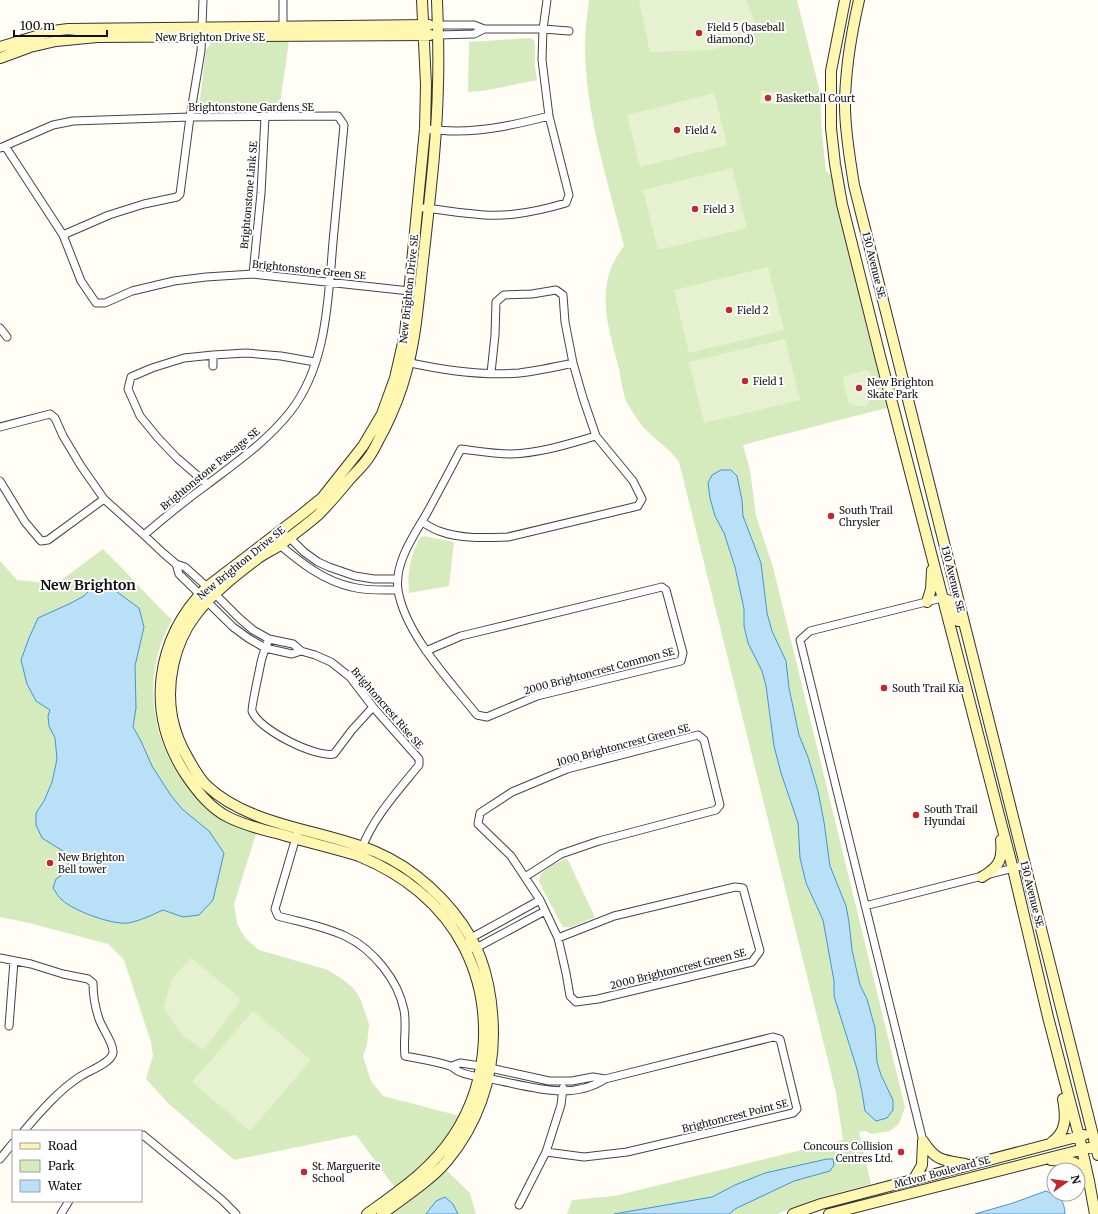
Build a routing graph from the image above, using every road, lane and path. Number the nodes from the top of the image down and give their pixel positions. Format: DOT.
graph roads {
  1 [pos="203,0"];
  2 [pos="283,0"];
  3 [pos="422,0"];
  4 [pos="437,0"];
  5 [pos="547,0"];
  6 [pos="845,0"];
  7 [pos="859,0"];
  8 [pos="423,25"];
  9 [pos="438,25"];
  10 [pos="484,29"];
  11 [pos="543,29"];
  12 [pos="569,31"];
  13 [pos="202,32"];
  14 [pos="283,32"];
  15 [pos="438,35"];
  16 [pos="424,36"];
  17 [pos="0,47"];
  18 [pos="0,58"];
  19 [pos="549,116"];
  20 [pos="190,117"];
  21 [pos="265,117"];
  22 [pos="846,125"];
  23 [pos="425,129"];
  24 [pos="436,130"];
  25 [pos="2,147"];
  26 [pos="834,153"];
  27 [pos="418,208"];
  28 [pos="429,209"];
  29 [pos="62,235"];
  30 [pos="872,257"];
  31 [pos="253,274"];
  32 [pos="330,282"];
  33 [pos="414,291"];
  34 [pos="0,328"];
  35 [pos="7,337"];
  36 [pos="213,355"];
  37 [pos="404,361"];
  38 [pos="316,362"];
  39 [pos="573,363"];
  40 [pos="212,366"];
  41 [pos="491,373"];
  42 [pos="0,427"];
  43 [pos="596,436"];
  44 [pos="0,481"];
  45 [pos="207,484"];
  46 [pos="104,499"];
  47 [pos="422,522"];
  48 [pos="278,532"];
  49 [pos="144,535"];
  50 [pos="289,537"];
  51 [pos="280,545"];
  52 [pos="932,554"];
  53 [pos="949,563"];
  54 [pos="398,579"];
  55 [pos="398,590"];
  56 [pos="203,591"];
  57 [pos="215,594"];
  58 [pos="942,598"];
  59 [pos="208,602"];
  60 [pos="927,602"];
  61 [pos="269,639"];
  62 [pos="265,648"];
  63 [pos="301,651"];
  64 [pos="426,651"];
  65 [pos="373,707"];
  66 [pos="986,710"];
  67 [pos="1000,820"];
  68 [pos="298,828"];
  69 [pos="296,839"];
  70 [pos="361,852"];
  71 [pos="1025,865"];
  72 [pos="1012,869"];
  73 [pos="525,877"];
  74 [pos="982,877"];
  75 [pos="540,900"];
  76 [pos="865,906"];
  77 [pos="545,911"];
  78 [pos="471,938"];
  79 [pos="558,938"];
  80 [pos="464,948"];
  81 [pos="476,948"];
  82 [pos="0,958"];
  83 [pos="14,961"];
  84 [pos="1048,1017"];
  85 [pos="10,1026"];
  86 [pos="452,1066"];
  87 [pos="485,1072"];
  88 [pos="605,1079"];
  89 [pos="563,1082"];
  90 [pos="563,1092"];
  91 [pos="25,1130"];
  92 [pos="1092,1133"];
  93 [pos="142,1136"];
  94 [pos="1079,1136"];
  95 [pos="923,1141"];
  96 [pos="1049,1144"];
  97 [pos="12,1145"];
  98 [pos="1082,1150"];
  99 [pos="1097,1151"];
  100 [pos="546,1152"];
  101 [pos="0,1158"];
  102 [pos="1043,1160"];
  103 [pos="968,1164"];
  104 [pos="914,1179"];
  105 [pos="1089,1181"];
  106 [pos="67,1202"];
  107 [pos="519,1205"];
  108 [pos="61,1214"];
  109 [pos="235,1214"];
  110 [pos="368,1214"];
  111 [pos="382,1214"];
  112 [pos="793,1214"];
  113 [pos="829,1214"];
  114 [pos="1095,1214"];
  1 -- 13 [label="street"];
  2 -- 14 [label="street"];
  3 -- 8 [label="street, New Brighton Drive SE"];
  4 -- 9 [label="street, New Brighton Drive SE"];
  5 -- 11 [label="street"];
  6 -- 26 [label="street, 130 Avenue SE"];
  7 -- 22 [label="street, 130 Avenue SE"];
  8 -- 9 [label="street, New Brighton Drive SE"];
  8 -- 14 [label="street, New Brighton Drive SE"];
  8 -- 16 [label="street, New Brighton Drive SE"];
  9 -- 10 [label="street"];
  9 -- 15 [label="street, New Brighton Drive SE"];
  10 -- 11 [label="street"];
  10 -- 15 [label="street"];
  11 -- 12 [label="street"];
  11 -- 19 [label="street"];
  13 -- 14 [label="street, New Brighton Drive SE"];
  13 -- 17 [label="street, New Brighton Drive SE"];
  13 -- 18 [label="street, New Brighton Drive SE"];
  13 -- 20 [label="street"];
  14 -- 16 [label="street, New Brighton Drive SE"];
  15 -- 16 [label="street, New Brighton Drive SE"];
  15 -- 24 [label="street, New Brighton Drive SE"];
  16 -- 23 [label="street, New Brighton Drive SE"];
  19 -- 24 [label="street"];
  19 -- 28 [label="street"];
  20 -- 21 [label="street, Brightonstone Gardens SE"];
  20 -- 25 [label="street, Brightonstone Gardens SE"];
  20 -- 29 [label="street"];
  21 -- 31 [label="street, Brightonstone Link SE"];
  21 -- 32 [label="street, Brightonstone Gardens SE"];
  22 -- 26 [label="street"];
  22 -- 30 [label="street, 130 Avenue SE"];
  23 -- 24 [label="street"];
  23 -- 27 [label="street, New Brighton Drive SE"];
  24 -- 28 [label="street, New Brighton Drive SE"];
  25 -- 29 [label="street, Brightonstone Green SE"];
  26 -- 30 [label="street"];
  26 -- 52 [label="street, 130 Avenue SE"];
  27 -- 28 [label="street"];
  27 -- 33 [label="street, New Brighton Drive SE"];
  28 -- 33 [label="street, New Brighton Drive SE"];
  29 -- 31 [label="street, Brightonstone Green SE"];
  30 -- 53 [label="street, 130 Avenue SE"];
  31 -- 32 [label="street, Brightonstone Green SE"];
  32 -- 33 [label="street, Brightonstone Green SE"];
  32 -- 38 [label="street, Brightonstone Passage SE"];
  33 -- 37 [label="street, New Brighton Drive SE"];
  34 -- 35 [label="street"];
  36 -- 38 [label="street"];
  36 -- 40 [label="street"];
  36 -- 45 [label="street"];
  37 -- 41 [label="street"];
  37 -- 48 [label="street, New Brighton Drive SE"];
  37 -- 50 [label="street, New Brighton Drive SE"];
  38 -- 45 [label="street, Brightonstone Passage SE"];
  39 -- 41 [label="street"];
  39 -- 41 [label="street"];
  39 -- 43 [label="street"];
  42 -- 46 [label="street"];
  43 -- 47 [label="street, 2000 Brightoncrest Common SE"];
  43 -- 47 [label="street"];
  44 -- 46 [label="street"];
  45 -- 49 [label="street, Brightonstone Passage SE"];
  46 -- 49 [label="street"];
  47 -- 54 [label="street, 2000 Brightoncrest Common SE"];
  48 -- 50 [label="street"];
  48 -- 51 [label="street"];
  48 -- 56 [label="street, New Brighton Drive SE"];
  49 -- 56 [label="street"];
  50 -- 51 [label="street, New Brighton Drive SE"];
  50 -- 54 [label="street"];
  51 -- 55 [label="street"];
  51 -- 57 [label="street, New Brighton Drive SE"];
  52 -- 58 [label="street, 130 Avenue SE"];
  52 -- 60 [label="street"];
  53 -- 58 [label="street"];
  53 -- 66 [label="street, 130 Avenue SE"];
  54 -- 55 [label="street, 2000 Brightoncrest Common SE"];
  55 -- 64 [label="street, 2000 Brightoncrest Common SE"];
  56 -- 57 [label="street, Brightoncrest Rise SE"];
  56 -- 59 [label="street, Brightoncrest Rise SE"];
  56 -- 69 [label="street, New Brighton Drive SE"];
  57 -- 59 [label="street, New Brighton Drive SE"];
  57 -- 61 [label="street, Brightoncrest Rise SE"];
  58 -- 60 [label="street"];
  58 -- 66 [label="street"];
  58 -- 67 [label="street, 130 Avenue SE"];
  59 -- 62 [label="street, Brightoncrest Rise SE"];
  59 -- 68 [label="street, New Brighton Drive SE"];
  60 -- 76 [label="street"];
  61 -- 62 [label="street"];
  61 -- 63 [label="street, Brightoncrest Rise SE"];
  62 -- 63 [label="street, Brightoncrest Rise SE"];
  62 -- 65 [label="street"];
  63 -- 65 [label="street, Brightoncrest Rise SE"];
  64 -- 64 [label="street, 2000 Brightoncrest Common SE"];
  65 -- 70 [label="street, Brightoncrest Rise SE"];
  66 -- 71 [label="street, 130 Avenue SE"];
  67 -- 72 [label="street, 130 Avenue SE"];
  67 -- 74 [label="street"];
  68 -- 69 [label="street"];
  68 -- 70 [label="street, New Brighton Drive SE"];
  69 -- 70 [label="street, New Brighton Drive SE"];
  69 -- 86 [label="street"];
  70 -- 78 [label="street, New Brighton Drive SE"];
  70 -- 80 [label="street, New Brighton Drive SE"];
  71 -- 72 [label="street"];
  71 -- 92 [label="street, 130 Avenue SE"];
  72 -- 74 [label="street"];
  72 -- 84 [label="street, 130 Avenue SE"];
  73 -- 73 [label="street, 1000 Brightoncrest Green SE"];
  73 -- 75 [label="street, 1000 Brightoncrest Green SE"];
  74 -- 76 [label="street"];
  75 -- 77 [label="street, 1000 Brightoncrest Green SE"];
  75 -- 78 [label="street"];
  76 -- 95 [label="street"];
  77 -- 79 [label="street, 2000 Brightoncrest Green SE"];
  77 -- 81 [label="street"];
  78 -- 80 [label="street"];
  78 -- 81 [label="street, New Brighton Drive SE"];
  79 -- 79 [label="street, 2000 Brightoncrest Green SE"];
  80 -- 81 [label="street"];
  80 -- 87 [label="street, New Brighton Drive SE"];
  81 -- 87 [label="street, New Brighton Drive SE"];
  82 -- 83 [label="street"];
  83 -- 85 [label="street"];
  83 -- 91 [label="street"];
  84 -- 94 [label="street, 130 Avenue SE"];
  84 -- 96 [label="street, 130 Avenue SE"];
  86 -- 87 [label="street"];
  86 -- 87 [label="street"];
  87 -- 89 [label="street, Brightoncrest Point SE"];
  87 -- 90 [label="street, Brightoncrest Point SE"];
  87 -- 110 [label="street, New Brighton Drive SE"];
  87 -- 111 [label="street, New Brighton Drive SE"];
  88 -- 89 [label="street, Brightoncrest Point SE"];
  88 -- 90 [label="street, Brightoncrest Point SE"];
  88 -- 100 [label="street, Brightoncrest Point SE"];
  89 -- 90 [label="street"];
  90 -- 100 [label="street"];
  92 -- 94 [label="street, McIvor Boulevard SE"];
  92 -- 99 [label="street, 130 Avenue SE"];
  93 -- 109 [label="street"];
  94 -- 96 [label="street, McIvor Boulevard SE"];
  94 -- 98 [label="street, 130 Avenue SE"];
  95 -- 103 [label="street"];
  95 -- 104 [label="street"];
  96 -- 103 [label="street, McIvor Boulevard SE"];
  97 -- 101 [label="street"];
  98 -- 99 [label="street, McIvor Boulevard SE"];
  98 -- 102 [label="street, McIvor Boulevard SE"];
  98 -- 105 [label="street, 130 Avenue SE"];
  100 -- 107 [label="street"];
  102 -- 105 [label="street"];
  102 -- 113 [label="street, McIvor Boulevard SE"];
  103 -- 104 [label="street, McIvor Boulevard SE"];
  104 -- 112 [label="street, McIvor Boulevard SE"];
  105 -- 114 [label="street, 130 Avenue SE"];
  106 -- 108 [label="street"];
}
